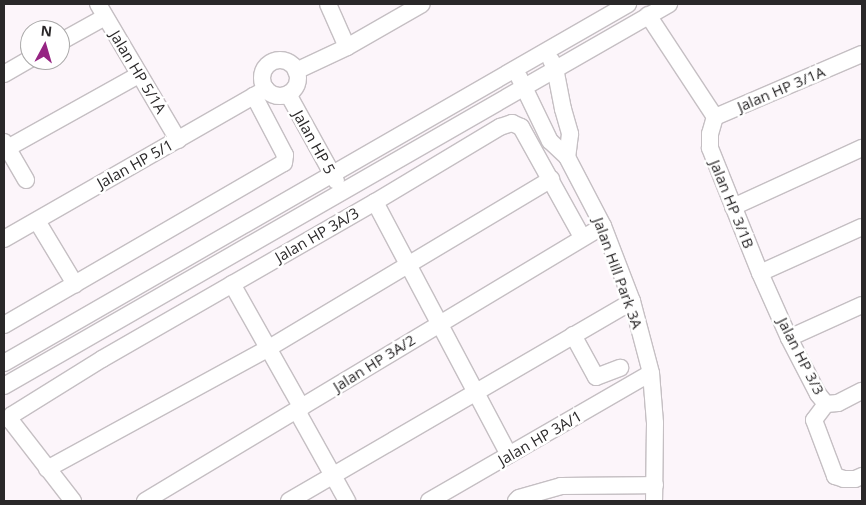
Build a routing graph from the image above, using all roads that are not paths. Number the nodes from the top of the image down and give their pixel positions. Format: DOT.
graph roads {
  1 [pos="328,4"];
  2 [pos="422,4"];
  3 [pos="628,4"];
  4 [pos="669,4"];
  5 [pos="102,10"];
  6 [pos="648,15"];
  7 [pos="70,34"];
  8 [pos="347,46"];
  9 [pos="546,51"];
  10 [pos="862,54"];
  11 [pos="20,65"];
  12 [pos="555,68"];
  13 [pos="514,69"];
  14 [pos="296,71"];
  15 [pos="4,74"];
  16 [pos="139,75"];
  17 [pos="524,86"];
  18 [pos="260,92"];
  19 [pos="288,94"];
  20 [pos="715,117"];
  21 [pos="178,140"];
  22 [pos="5,147"];
  23 [pos="862,148"];
  24 [pos="567,158"];
  25 [pos="332,173"];
  26 [pos="551,179"];
  27 [pos="26,180"];
  28 [pos="341,191"];
  29 [pos="375,202"];
  30 [pos="733,207"];
  31 [pos="37,221"];
  32 [pos="603,226"];
  33 [pos="862,227"];
  34 [pos="582,237"];
  35 [pos="4,239"];
  36 [pos="408,263"];
  37 [pos="760,273"];
  38 [pos="75,284"];
  39 [pos="232,284"];
  40 [pos="632,301"];
  41 [pos="862,305"];
  42 [pos="440,323"];
  43 [pos="4,325"];
  44 [pos="574,335"];
  45 [pos="789,338"];
  46 [pos="270,348"];
  47 [pos="4,363"];
  48 [pos="620,368"];
  49 [pos="651,373"];
  50 [pos="596,377"];
  51 [pos="4,386"];
  52 [pos="862,391"];
  53 [pos="474,392"];
  54 [pos="608,398"];
  55 [pos="826,404"];
  56 [pos="300,409"];
  57 [pos="509,455"];
  58 [pos="47,469"];
  59 [pos="332,476"];
  60 [pos="862,476"];
  61 [pos="655,485"];
  62 [pos="72,501"];
  63 [pos="145,501"];
  64 [pos="289,501"];
  65 [pos="347,501"];
  66 [pos="429,501"];
  67 [pos="516,501"];
  68 [pos="654,501"];
  1 -- 8 [label="street"];
  2 -- 8 [label="street"];
  3 -- 9 [label="street"];
  4 -- 6 [label="street"];
  5 -- 7 [label="street"];
  5 -- 16 [label="street, Jalan HP 5/1A"];
  6 -- 12 [label="street"];
  6 -- 20 [label="street"];
  8 -- 14 [label="street"];
  9 -- 12 [label="street"];
  9 -- 13 [label="street"];
  10 -- 20 [label="street, Jalan HP 3/1A"];
  11 -- 15 [label="street"];
  12 -- 17 [label="street"];
  12 -- 24 [label="street"];
  13 -- 17 [label="street, Jalan Hill Park 3A"];
  13 -- 25 [label="street"];
  14 -- 18 [label="street"];
  14 -- 19 [label="street"];
  16 -- 21 [label="street, Jalan HP 5/1A"];
  16 -- 22 [label="street"];
  17 -- 24 [label="street, Jalan Hill Park 3A"];
  17 -- 28 [label="street"];
  18 -- 19 [label="street"];
  18 -- 21 [label="street, Jalan HP 5/1"];
  18 -- 38 [label="street"];
  19 -- 25 [label="street, Jalan HP 5"];
  20 -- 30 [label="street, Jalan HP 3/1B"];
  21 -- 31 [label="street, Jalan HP 5/1"];
  22 -- 27 [label="street"];
  23 -- 30 [label="street"];
  24 -- 32 [label="street, Jalan Hill Park 3A"];
  25 -- 28 [label="street, Jalan HP 5"];
  25 -- 47 [label="street"];
  26 -- 29 [label="street, Jalan HP 3A/3"];
  26 -- 34 [label="street, Jalan HP 3A/3"];
  26 -- 36 [label="street"];
  28 -- 51 [label="street"];
  29 -- 36 [label="street"];
  29 -- 39 [label="street, Jalan HP 3A/3"];
  30 -- 37 [label="street, Jalan HP 3/1B"];
  31 -- 35 [label="street, Jalan HP 5/1"];
  31 -- 38 [label="street"];
  32 -- 34 [label="street, Jalan HP 3A/2"];
  32 -- 40 [label="street, Jalan Hill Park 3A"];
  33 -- 37 [label="street"];
  34 -- 42 [label="street, Jalan HP 3A/2"];
  36 -- 42 [label="street"];
  36 -- 46 [label="street"];
  37 -- 45 [label="street, Jalan HP 3/3"];
  38 -- 43 [label="street"];
  39 -- 46 [label="street"];
  39 -- 58 [label="street, Jalan HP 3A/3"];
  40 -- 44 [label="street"];
  40 -- 49 [label="street, Jalan Hill Park 3A"];
  41 -- 45 [label="street"];
  42 -- 53 [label="street"];
  42 -- 56 [label="street, Jalan HP 3A/2"];
  44 -- 50 [label="street"];
  44 -- 53 [label="street"];
  45 -- 55 [label="street, Jalan HP 3/3"];
  46 -- 56 [label="street"];
  46 -- 58 [label="street"];
  48 -- 50 [label="street"];
  49 -- 54 [label="street, Jalan HP 3A/1"];
  49 -- 61 [label="street, Jalan Hill Park 3A"];
  50 -- 54 [label="street"];
  52 -- 55 [label="street, Jalan HP 3/3"];
  53 -- 57 [label="street"];
  53 -- 59 [label="street"];
  54 -- 57 [label="street, Jalan HP 3A/1"];
  55 -- 60 [label="street"];
  56 -- 59 [label="street"];
  56 -- 63 [label="street, Jalan HP 3A/2"];
  57 -- 66 [label="street, Jalan HP 3A/1"];
  58 -- 62 [label="street"];
  59 -- 64 [label="street"];
  59 -- 65 [label="street"];
  61 -- 67 [label="street"];
  61 -- 68 [label="street, Jalan Hill Park 3A"];
}
